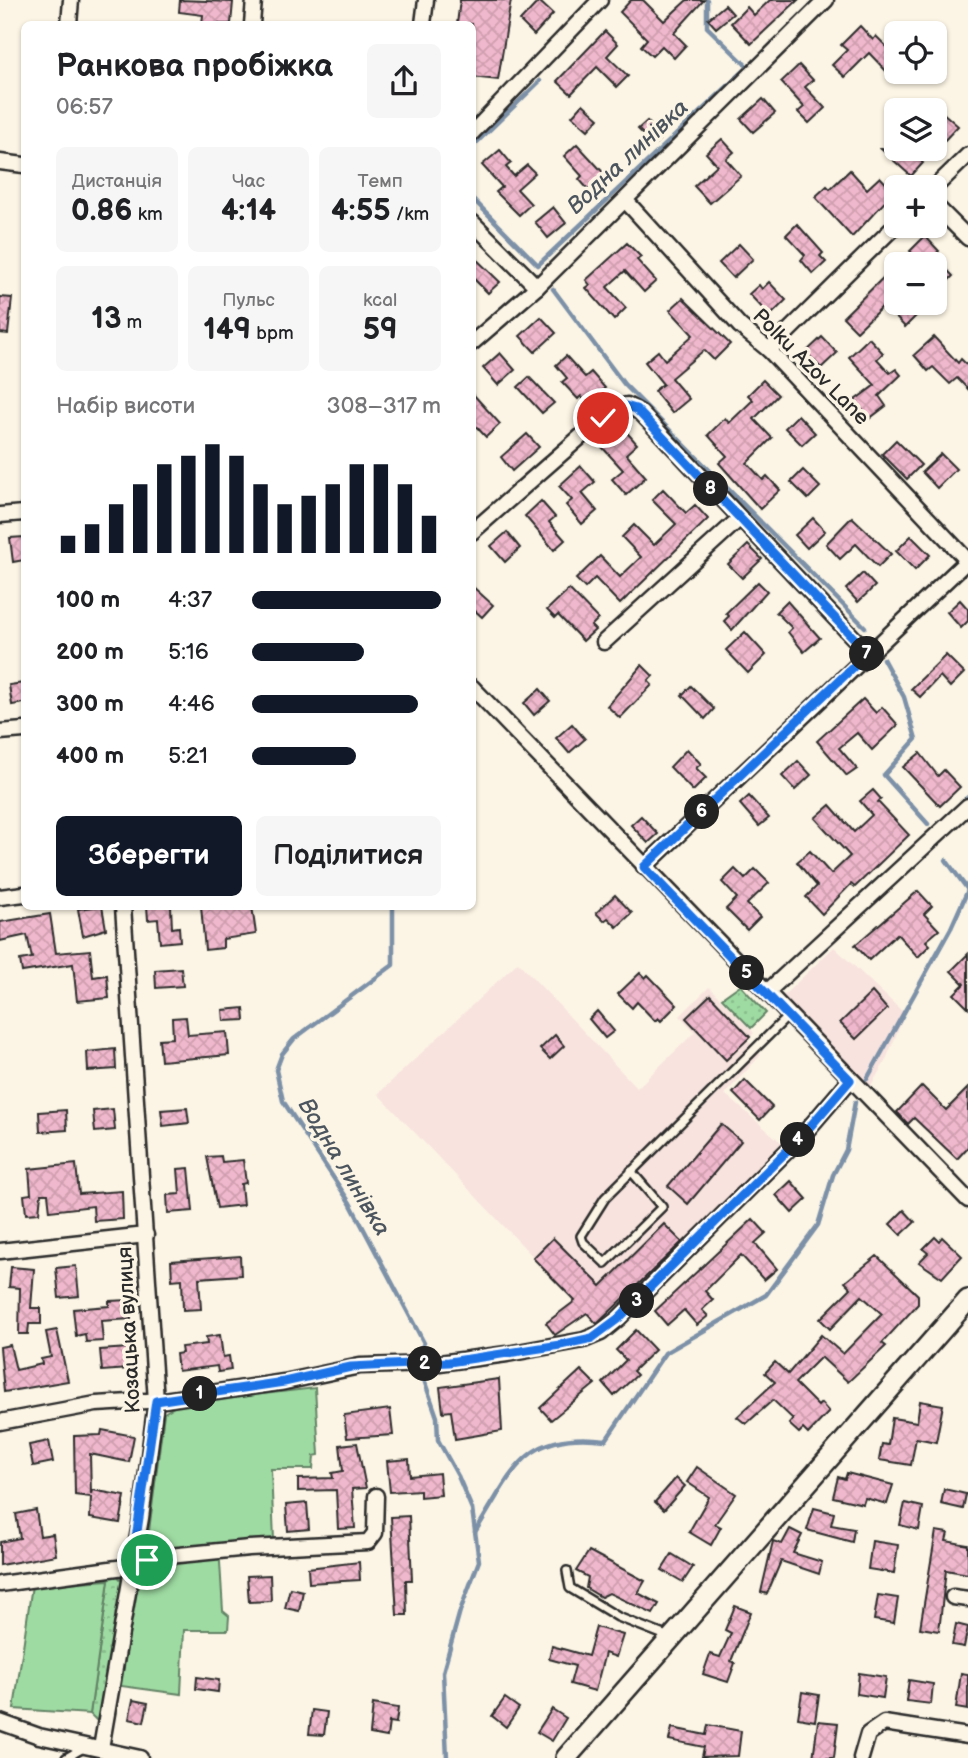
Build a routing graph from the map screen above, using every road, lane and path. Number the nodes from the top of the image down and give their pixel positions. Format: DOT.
graph roads {
  1 [pos="71,0"];
  2 [pos="254,0"];
  3 [pos="426,0"];
  4 [pos="600,0"];
  5 [pos="826,0"];
  6 [pos="69,21"];
  7 [pos="252,21"];
  8 [pos="423,21"];
  9 [pos="476,129"];
  10 [pos="968,155"];
  11 [pos="0,162"];
  12 [pos="21,165"];
  13 [pos="947,175"];
  14 [pos="626,201"];
  15 [pos="947,217"];
  16 [pos="476,226"];
  17 [pos="884,237"];
  18 [pos="968,238"];
  19 [pos="537,287"];
  20 [pos="476,340"];
  21 [pos="769,350"];
  22 [pos="21,513"];
  23 [pos="0,515"];
  24 [pos="738,519"];
  25 [pos="476,528"];
  26 [pos="968,560"];
  27 [pos="604,642"];
  28 [pos="868,653"];
  29 [pos="476,691"];
  30 [pos="21,730"];
  31 [pos="0,732"];
  32 [pos="968,806"];
  33 [pos="644,867"];
  34 [pos="21,894"];
  35 [pos="0,897"];
  36 [pos="123,910"];
  37 [pos="767,992"];
  38 [pos="789,1015"];
  39 [pos="850,1080"];
  40 [pos="631,1171"];
  41 [pos="968,1200"];
  42 [pos="146,1234"];
  43 [pos="0,1251"];
  44 [pos="968,1300"];
  45 [pos="156,1401"];
  46 [pos="0,1422"];
  47 [pos="376,1496"];
  48 [pos="132,1566"];
  49 [pos="566,1571"];
  50 [pos="0,1584"];
  51 [pos="953,1597"];
  52 [pos="968,1600"];
  53 [pos="671,1638"];
  54 [pos="0,1722"];
  55 [pos="968,1735"];
  56 [pos="95,1747"];
  57 [pos="66,1758"];
  58 [pos="141,1758"];
  59 [pos="566,1758"];
  60 [pos="861,1758"];
  1 -- 6 [label="street"];
  2 -- 7 [label="street"];
  3 -- 8 [label="street"];
  4 -- 9 [label="street"];
  5 -- 14 [label="street"];
  10 -- 13 [label="street"];
  11 -- 12 [label="street"];
  14 -- 19 [label="street"];
  14 -- 21 [label="street, Polku Azov Lane"];
  15 -- 18 [label="street"];
  16 -- 19 [label="street"];
  17 -- 21 [label="street"];
  19 -- 20 [label="street"];
  21 -- 26 [label="street, Polku Azov Lane"];
  22 -- 23 [label="street"];
  24 -- 25 [label="street"];
  24 -- 27 [label="street"];
  24 -- 28 [label="street"];
  26 -- 28 [label="street"];
  28 -- 33 [label="street"];
  29 -- 33 [label="street"];
  30 -- 31 [label="street"];
  32 -- 37 [label="street"];
  33 -- 37 [label="street"];
  34 -- 35 [label="street"];
  36 -- 42 [label="street, Козацька вулиця"];
  37 -- 38 [label="street"];
  38 -- 39 [label="street"];
  38 -- 40 [label="lane"];
  39 -- 41 [label="street"];
  39 -- 45 [label="street"];
  40 -- 40 [label="lane"];
  42 -- 43 [label="street"];
  42 -- 45 [label="street, Козацька вулиця"];
  44 -- 53 [label="street"];
  45 -- 46 [label="street"];
  45 -- 48 [label="street, Козацька вулиця"];
  47 -- 48 [label="street"];
  48 -- 50 [label="street"];
  48 -- 56 [label="street, Козацька вулиця"];
  49 -- 53 [label="lane"];
  51 -- 52 [label="street"];
  53 -- 59 [label="street"];
  54 -- 56 [label="street"];
  55 -- 60 [label="street"];
  56 -- 57 [label="lane"];
  56 -- 58 [label="street"];
}
